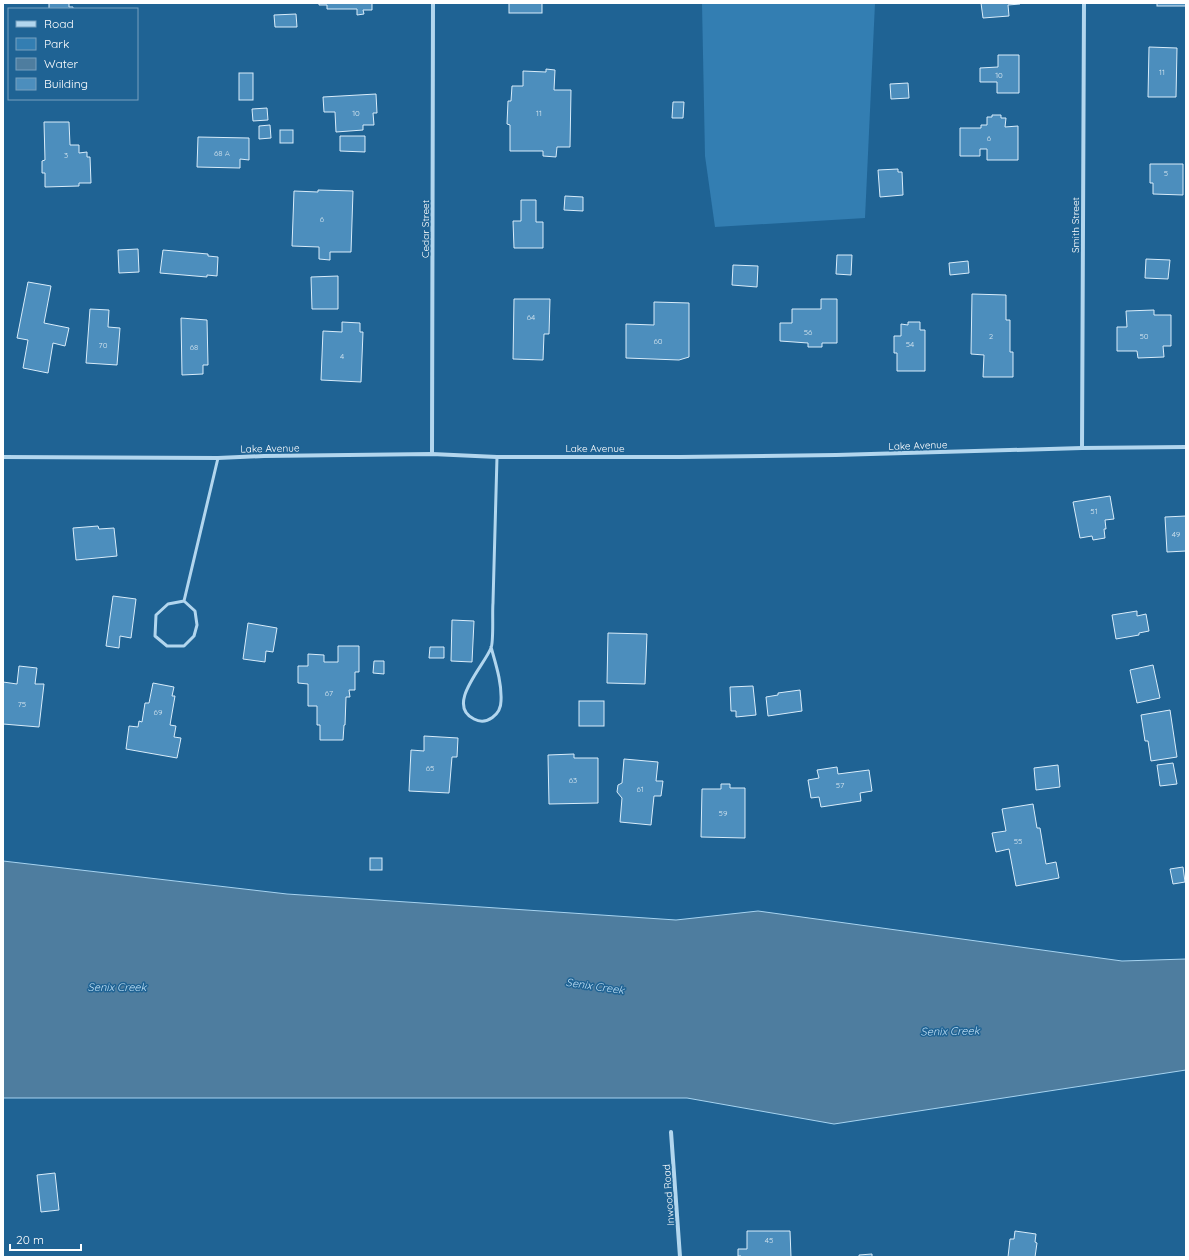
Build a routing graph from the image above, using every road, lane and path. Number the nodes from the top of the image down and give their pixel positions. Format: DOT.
graph roads {
  1 [pos="433,3"];
  2 [pos="1084,3"];
  3 [pos="1186,447"];
  4 [pos="1082,448"];
  5 [pos="432,454"];
  6 [pos="497,456"];
  7 [pos="3,457"];
  8 [pos="218,458"];
  9 [pos="184,601"];
  10 [pos="491,648"];
  11 [pos="671,1132"];
  12 [pos="680,1257"];
  1 -- 5 [label="street, Cedar Street"];
  2 -- 4 [label="street, Smith Street"];
  3 -- 4 [label="street, Lake Avenue"];
  4 -- 6 [label="street, Lake Avenue"];
  5 -- 6 [label="street, Lake Avenue"];
  5 -- 8 [label="street, Lake Avenue"];
  6 -- 10 [label="lane"];
  7 -- 8 [label="street, Lake Avenue"];
  8 -- 9 [label="lane"];
  9 -- 9 [label="lane"];
  10 -- 10 [label="lane"];
  11 -- 12 [label="street, Inwood Road"];
}
